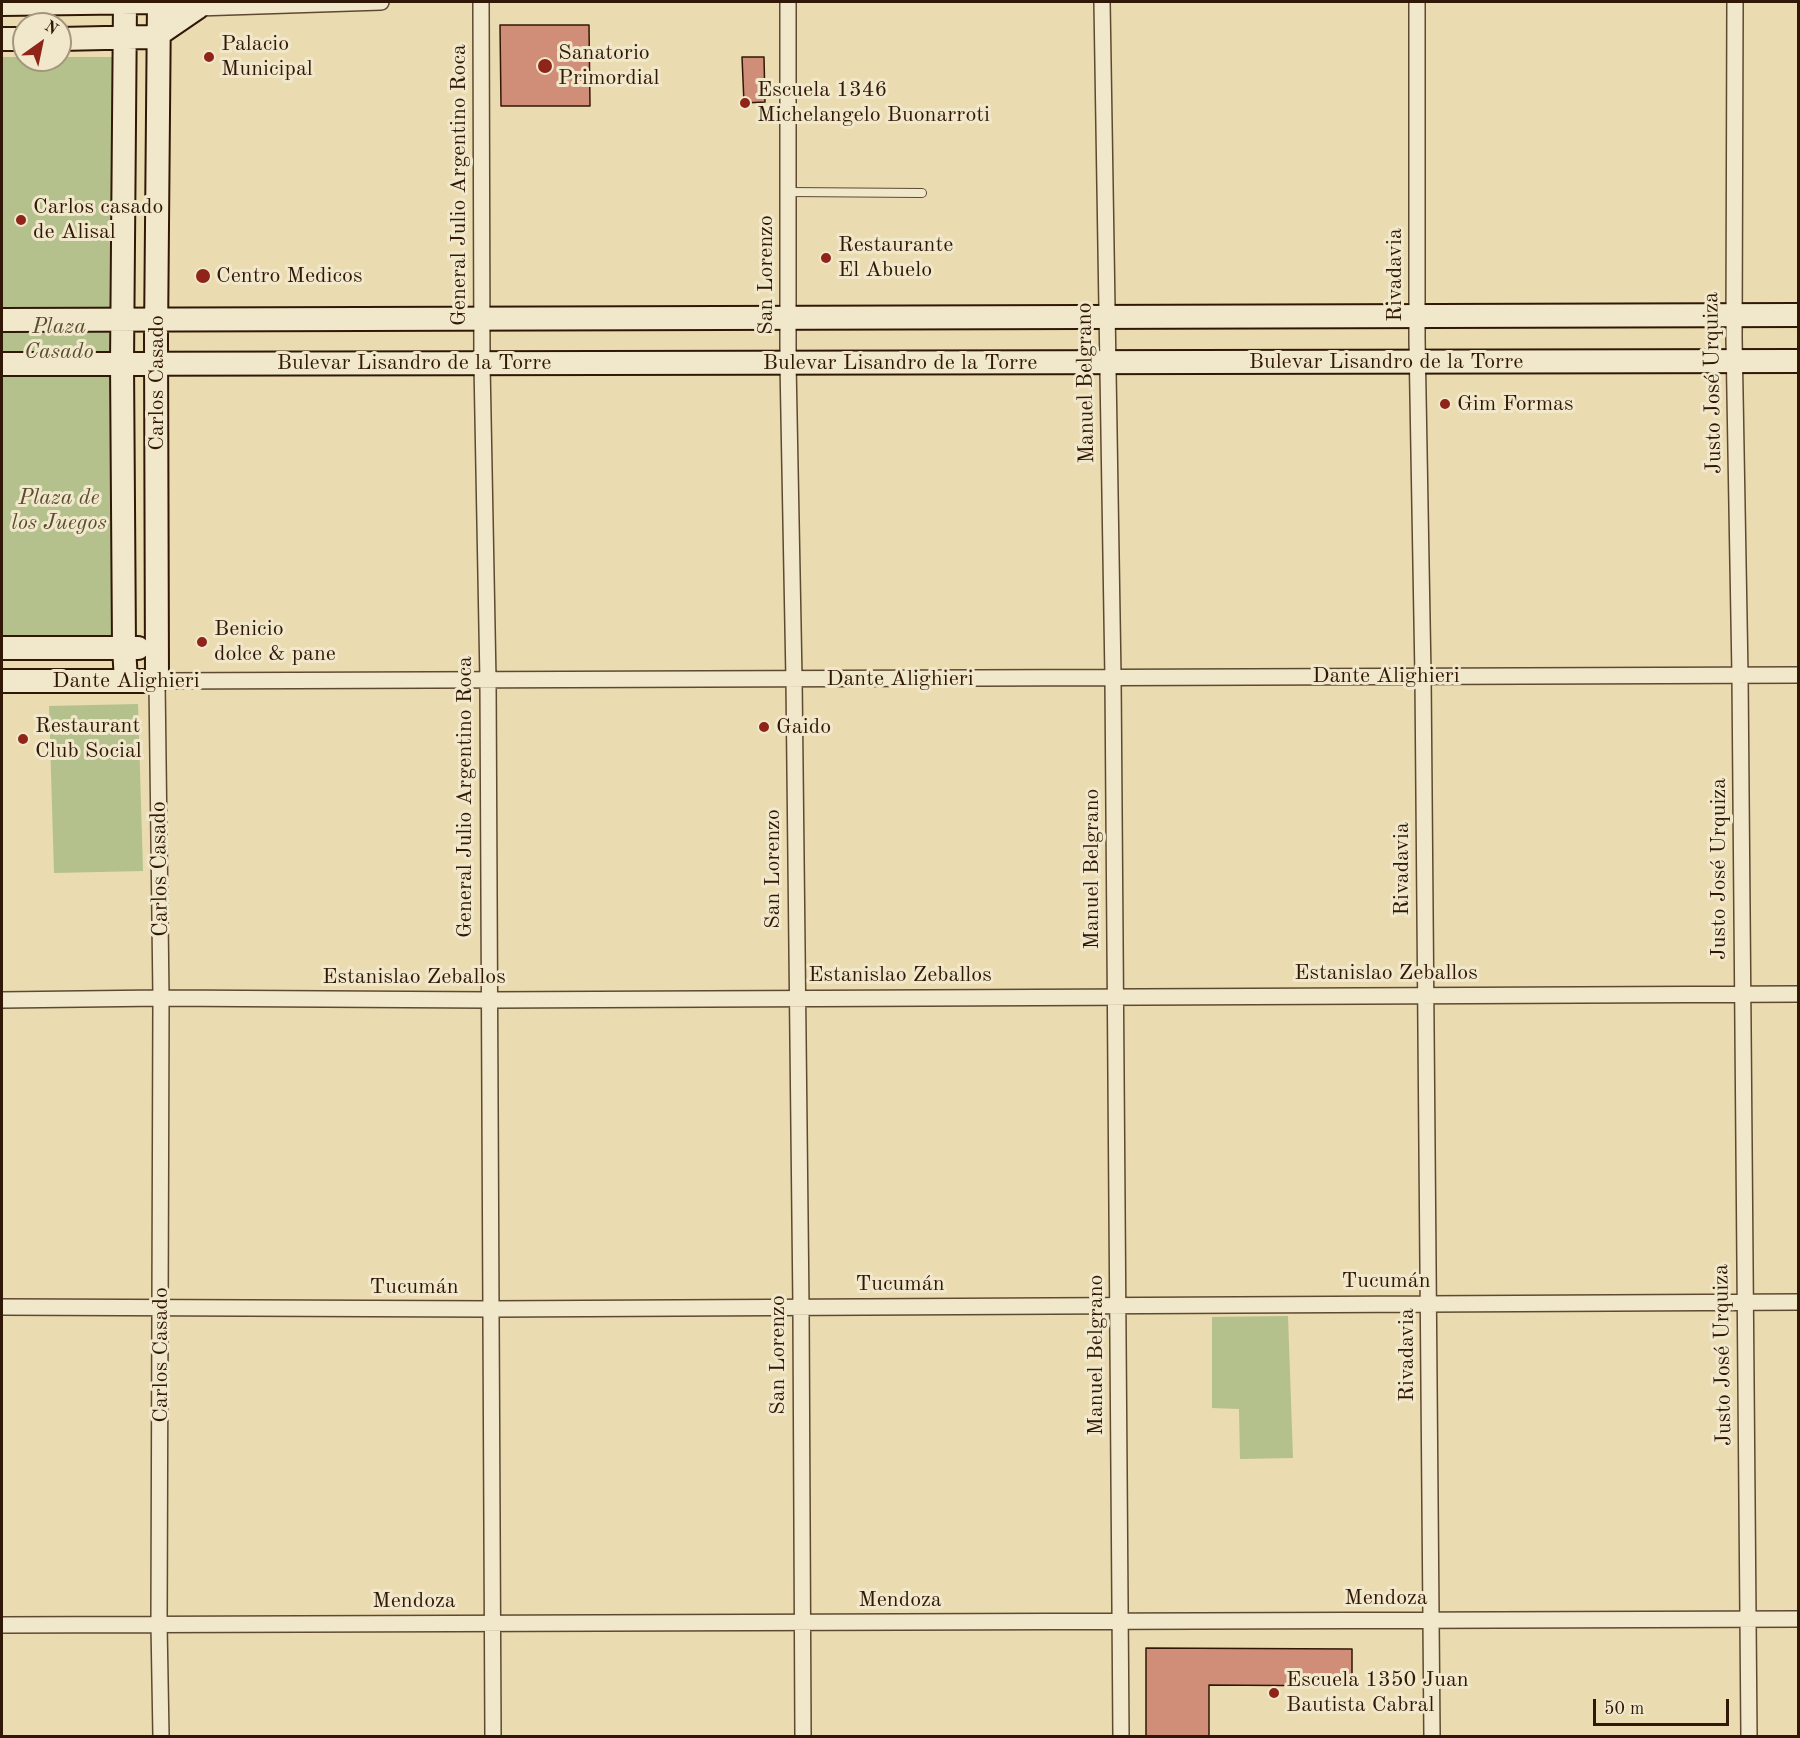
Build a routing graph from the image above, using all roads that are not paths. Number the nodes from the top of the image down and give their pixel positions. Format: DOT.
graph roads {
  1 [pos="124,2"];
  2 [pos="159,2"];
  3 [pos="381,2"];
  4 [pos="481,2"];
  5 [pos="788,2"];
  6 [pos="1102,2"];
  7 [pos="1417,2"];
  8 [pos="1736,2"];
  9 [pos="2,4"];
  10 [pos="196,8"];
  11 [pos="159,34"];
  12 [pos="123,38"];
  13 [pos="72,39"];
  14 [pos="788,192"];
  15 [pos="922,193"];
  16 [pos="1798,315"];
  17 [pos="1417,316"];
  18 [pos="1734,316"];
  19 [pos="1107,317"];
  20 [pos="482,318"];
  21 [pos="788,318"];
  22 [pos="123,319"];
  23 [pos="157,319"];
  24 [pos="2,320"];
  25 [pos="1798,361"];
  26 [pos="1418,362"];
  27 [pos="1734,362"];
  28 [pos="122,363"];
  29 [pos="156,363"];
  30 [pos="788,363"];
  31 [pos="1107,363"];
  32 [pos="2,364"];
  33 [pos="482,364"];
  34 [pos="124,647"];
  35 [pos="2,648"];
  36 [pos="157,649"];
  37 [pos="1740,675"];
  38 [pos="1798,675"];
  39 [pos="1424,676"];
  40 [pos="1113,678"];
  41 [pos="794,679"];
  42 [pos="2,681"];
  43 [pos="126,681"];
  44 [pos="157,681"];
  45 [pos="488,681"];
  46 [pos="1742,994"];
  47 [pos="1798,994"];
  48 [pos="1426,995"];
  49 [pos="1115,997"];
  50 [pos="796,998"];
  51 [pos="161,999"];
  52 [pos="2,1000"];
  53 [pos="489,1000"];
  54 [pos="1745,1302"];
  55 [pos="1798,1302"];
  56 [pos="1429,1304"];
  57 [pos="1118,1305"];
  58 [pos="2,1307"];
  59 [pos="801,1308"];
  60 [pos="162,1309"];
  61 [pos="492,1309"];
  62 [pos="1798,1618"];
  63 [pos="1748,1619"];
  64 [pos="1431,1620"];
  65 [pos="1120,1621"];
  66 [pos="802,1623"];
  67 [pos="159,1624"];
  68 [pos="492,1624"];
  69 [pos="2,1625"];
  70 [pos="161,1737"];
  71 [pos="493,1737"];
  72 [pos="803,1737"];
  73 [pos="1121,1737"];
  74 [pos="1432,1737"];
  75 [pos="1749,1737"];
  1 -- 2 [label="main road"];
  1 -- 9 [label="main road"];
  1 -- 12 [label="main road, Carlos Casado"];
  2 -- 10 [label="main road"];
  2 -- 11 [label="main road, Carlos Casado"];
  3 -- 10 [label="street"];
  4 -- 20 [label="street, General Julio Argentino Roca"];
  5 -- 14 [label="street, San Lorenzo"];
  6 -- 19 [label="street, Manuel Belgrano"];
  7 -- 17 [label="street, Rivadavia"];
  8 -- 18 [label="street, Justo José Urquiza"];
  10 -- 11 [label="main road"];
  11 -- 12 [label="main road"];
  11 -- 23 [label="main road, Carlos Casado"];
  12 -- 13 [label="main road"];
  12 -- 22 [label="main road, Carlos Casado"];
  14 -- 15 [label="lane"];
  14 -- 21 [label="street, San Lorenzo"];
  16 -- 18 [label="main road, Bulevar Lisandro de la Torre"];
  17 -- 18 [label="main road, Bulevar Lisandro de la Torre"];
  17 -- 19 [label="main road, Bulevar Lisandro de la Torre"];
  17 -- 26 [label="street, Rivadavia"];
  18 -- 27 [label="street, Justo José Urquiza"];
  19 -- 21 [label="main road, Bulevar Lisandro de la Torre"];
  19 -- 31 [label="street, Manuel Belgrano"];
  20 -- 21 [label="main road, Bulevar Lisandro de la Torre"];
  20 -- 23 [label="main road, Bulevar Lisandro de la Torre"];
  20 -- 33 [label="street, General Julio Argentino Roca"];
  21 -- 30 [label="street, San Lorenzo"];
  22 -- 23 [label="main road, Bulevar Lisandro de la Torre"];
  22 -- 24 [label="main road, Bulevar Lisandro de la Torre"];
  22 -- 28 [label="main road, Carlos Casado"];
  23 -- 29 [label="main road, Carlos Casado"];
  25 -- 27 [label="main road, Bulevar Lisandro de la Torre"];
  26 -- 27 [label="main road, Bulevar Lisandro de la Torre"];
  26 -- 31 [label="main road, Bulevar Lisandro de la Torre"];
  26 -- 39 [label="street, Rivadavia"];
  27 -- 37 [label="street, Justo José Urquiza"];
  28 -- 29 [label="main road, Bulevar Lisandro de la Torre"];
  28 -- 32 [label="main road, Bulevar Lisandro de la Torre"];
  28 -- 34 [label="main road, Carlos Casado"];
  29 -- 33 [label="main road, Bulevar Lisandro de la Torre"];
  29 -- 36 [label="main road, Carlos Casado"];
  30 -- 31 [label="main road, Bulevar Lisandro de la Torre"];
  30 -- 33 [label="main road, Bulevar Lisandro de la Torre"];
  30 -- 41 [label="street, San Lorenzo"];
  31 -- 40 [label="street, Manuel Belgrano"];
  33 -- 45 [label="street, General Julio Argentino Roca"];
  34 -- 35 [label="main road, Dante Alighieri"];
  34 -- 36 [label="main road, Dante Alighieri"];
  34 -- 43 [label="main road, Carlos Casado"];
  36 -- 44 [label="main road, Carlos Casado"];
  37 -- 38 [label="street, Dante Alighieri"];
  37 -- 39 [label="street, Dante Alighieri"];
  37 -- 46 [label="street, Justo José Urquiza"];
  39 -- 40 [label="street, Dante Alighieri"];
  39 -- 48 [label="street, Rivadavia"];
  40 -- 41 [label="street, Dante Alighieri"];
  40 -- 49 [label="street, Manuel Belgrano"];
  41 -- 45 [label="street, Dante Alighieri"];
  41 -- 50 [label="street, San Lorenzo"];
  42 -- 43 [label="main road, Dante Alighieri"];
  43 -- 44 [label="main road, Dante Alighieri"];
  44 -- 45 [label="street, Dante Alighieri"];
  44 -- 51 [label="street, Carlos Casado"];
  45 -- 53 [label="street, General Julio Argentino Roca"];
  46 -- 47 [label="street, Estanislao Zeballos"];
  46 -- 48 [label="street, Estanislao Zeballos"];
  46 -- 54 [label="street, Justo José Urquiza"];
  48 -- 49 [label="street, Estanislao Zeballos"];
  48 -- 56 [label="street, Rivadavia"];
  49 -- 50 [label="street, Estanislao Zeballos"];
  49 -- 57 [label="street, Manuel Belgrano"];
  50 -- 53 [label="street, Estanislao Zeballos"];
  50 -- 59 [label="street, San Lorenzo"];
  51 -- 52 [label="street, Estanislao Zeballos"];
  51 -- 53 [label="street, Estanislao Zeballos"];
  51 -- 60 [label="street, Carlos Casado"];
  53 -- 61 [label="street, General Julio Argentino Roca"];
  54 -- 55 [label="street, Tucumán"];
  54 -- 56 [label="street, Tucumán"];
  54 -- 63 [label="street, Justo José Urquiza"];
  56 -- 57 [label="street, Tucumán"];
  56 -- 64 [label="street, Rivadavia"];
  57 -- 59 [label="street, Tucumán"];
  57 -- 65 [label="street, Manuel Belgrano"];
  58 -- 60 [label="street, Tucumán"];
  59 -- 61 [label="street, Tucumán"];
  59 -- 66 [label="street, San Lorenzo"];
  60 -- 61 [label="street, Tucumán"];
  60 -- 67 [label="street, Carlos Casado"];
  61 -- 68 [label="street, General Julio Argentino Roca"];
  62 -- 63 [label="street, Mendoza"];
  63 -- 64 [label="street, Mendoza"];
  63 -- 75 [label="street, Justo José Urquiza"];
  64 -- 65 [label="street, Mendoza"];
  64 -- 74 [label="street, Rivadavia"];
  65 -- 66 [label="street, Mendoza"];
  65 -- 73 [label="street, Manuel Belgrano"];
  66 -- 68 [label="street, Mendoza"];
  66 -- 72 [label="street, San Lorenzo"];
  67 -- 68 [label="street, Mendoza"];
  67 -- 69 [label="street, Mendoza"];
  67 -- 70 [label="street, Carlos Casado"];
  68 -- 71 [label="street, General Julio Argentino Roca"];
}
